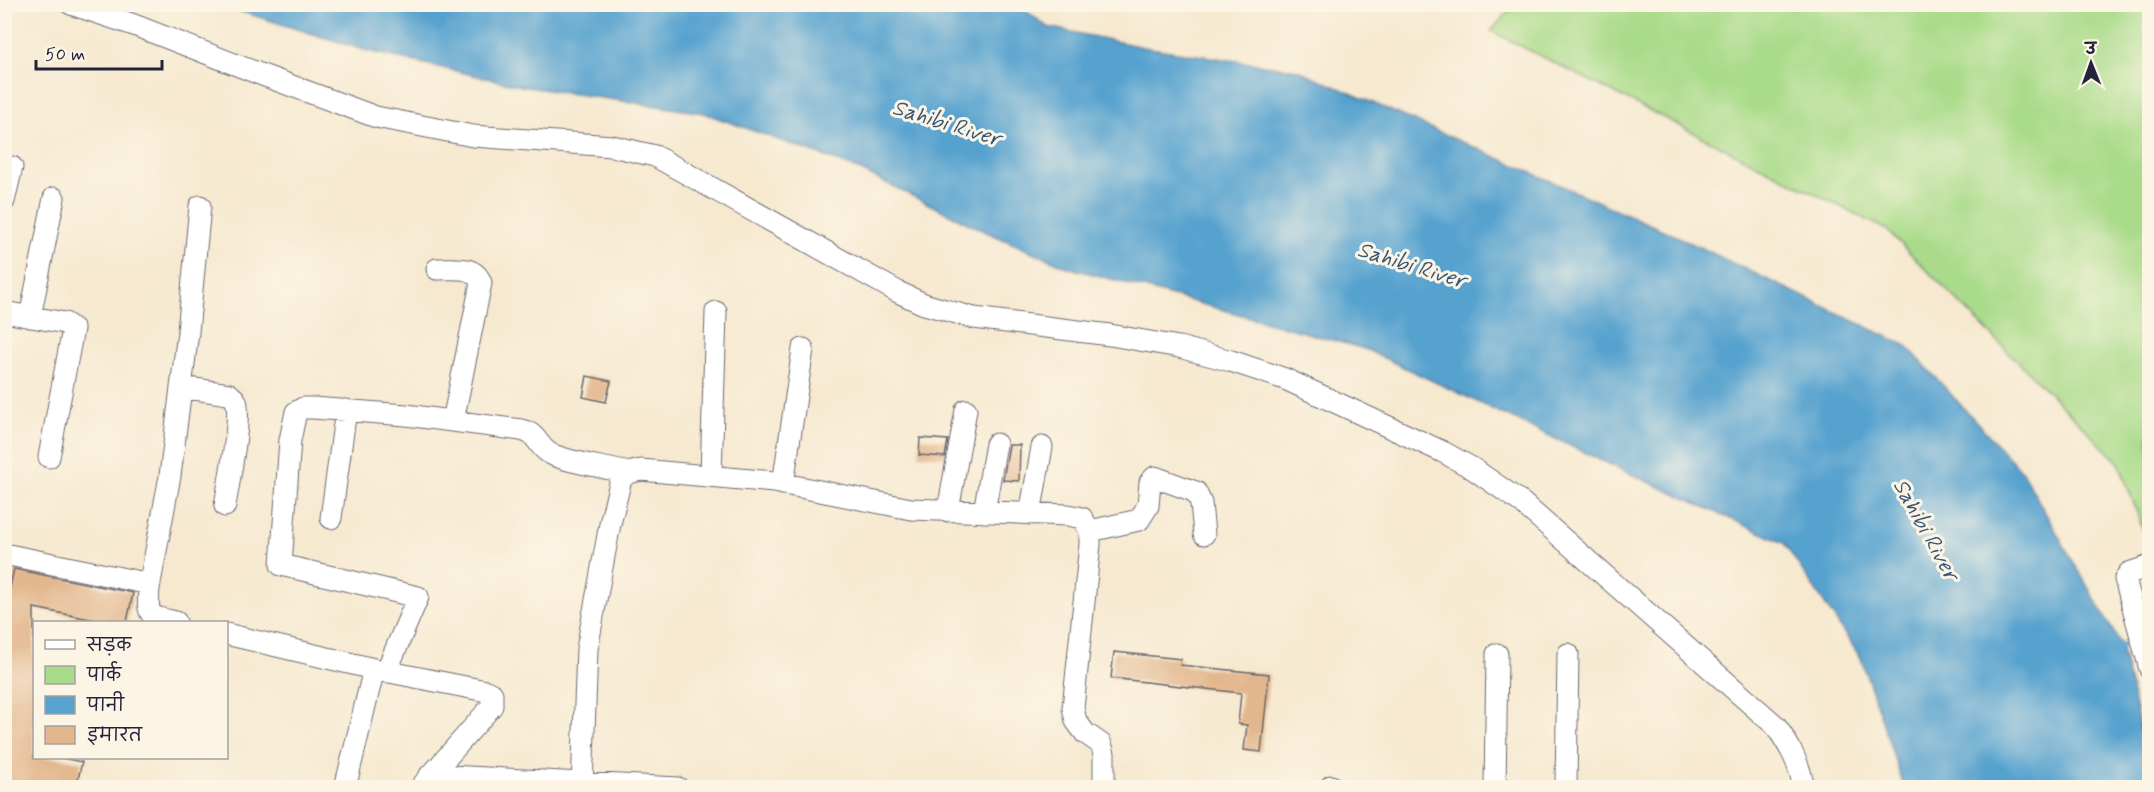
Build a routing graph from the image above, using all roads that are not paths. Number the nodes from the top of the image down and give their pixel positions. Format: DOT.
graph roads {
  1 [pos="70,4"];
  2 [pos="12,167"];
  3 [pos="54,198"];
  4 [pos="4,201"];
  5 [pos="200,206"];
  6 [pos="437,269"];
  7 [pos="4,312"];
  8 [pos="716,312"];
  9 [pos="30,317"];
  10 [pos="803,349"];
  11 [pos="181,387"];
  12 [pos="346,410"];
  13 [pos="966,410"];
  14 [pos="453,421"];
  15 [pos="996,444"];
  16 [pos="1042,447"];
  17 [pos="49,457"];
  18 [pos="628,472"];
  19 [pos="711,476"];
  20 [pos="783,484"];
  21 [pos="225,506"];
  22 [pos="948,511"];
  23 [pos="984,512"];
  24 [pos="1030,514"];
  25 [pos="331,518"];
  26 [pos="1090,531"];
  27 [pos="1204,534"];
  28 [pos="4,554"];
  29 [pos="2150,566"];
  30 [pos="150,584"];
  31 [pos="172,621"];
  32 [pos="228,634"];
  33 [pos="1497,654"];
  34 [pos="1568,654"];
  35 [pos="2147,659"];
  36 [pos="380,671"];
  37 [pos="425,781"];
  38 [pos="582,785"];
  39 [pos="345,788"];
  40 [pos="678,788"];
  41 [pos="1104,788"];
  42 [pos="1495,788"];
  43 [pos="1566,788"];
  44 [pos="1804,788"];
  1 -- 44 [label="street"];
  2 -- 4 [label="street"];
  3 -- 9 [label="street"];
  5 -- 11 [label="street"];
  6 -- 14 [label="street"];
  7 -- 9 [label="street"];
  8 -- 19 [label="street"];
  9 -- 17 [label="street"];
  10 -- 20 [label="street"];
  11 -- 21 [label="street"];
  11 -- 30 [label="street"];
  12 -- 14 [label="street"];
  12 -- 25 [label="street"];
  12 -- 36 [label="street"];
  13 -- 22 [label="street"];
  14 -- 18 [label="street"];
  15 -- 23 [label="street"];
  16 -- 24 [label="street"];
  18 -- 19 [label="street"];
  18 -- 38 [label="street"];
  19 -- 20 [label="street"];
  20 -- 22 [label="street"];
  22 -- 23 [label="street"];
  23 -- 24 [label="street"];
  24 -- 26 [label="street"];
  26 -- 27 [label="street"];
  26 -- 41 [label="street"];
  28 -- 30 [label="street"];
  29 -- 35 [label="street"];
  30 -- 31 [label="street"];
  32 -- 36 [label="street"];
  33 -- 42 [label="street"];
  34 -- 43 [label="street"];
  36 -- 37 [label="street"];
  36 -- 39 [label="street"];
  37 -- 38 [label="street"];
  38 -- 40 [label="street"];
}
